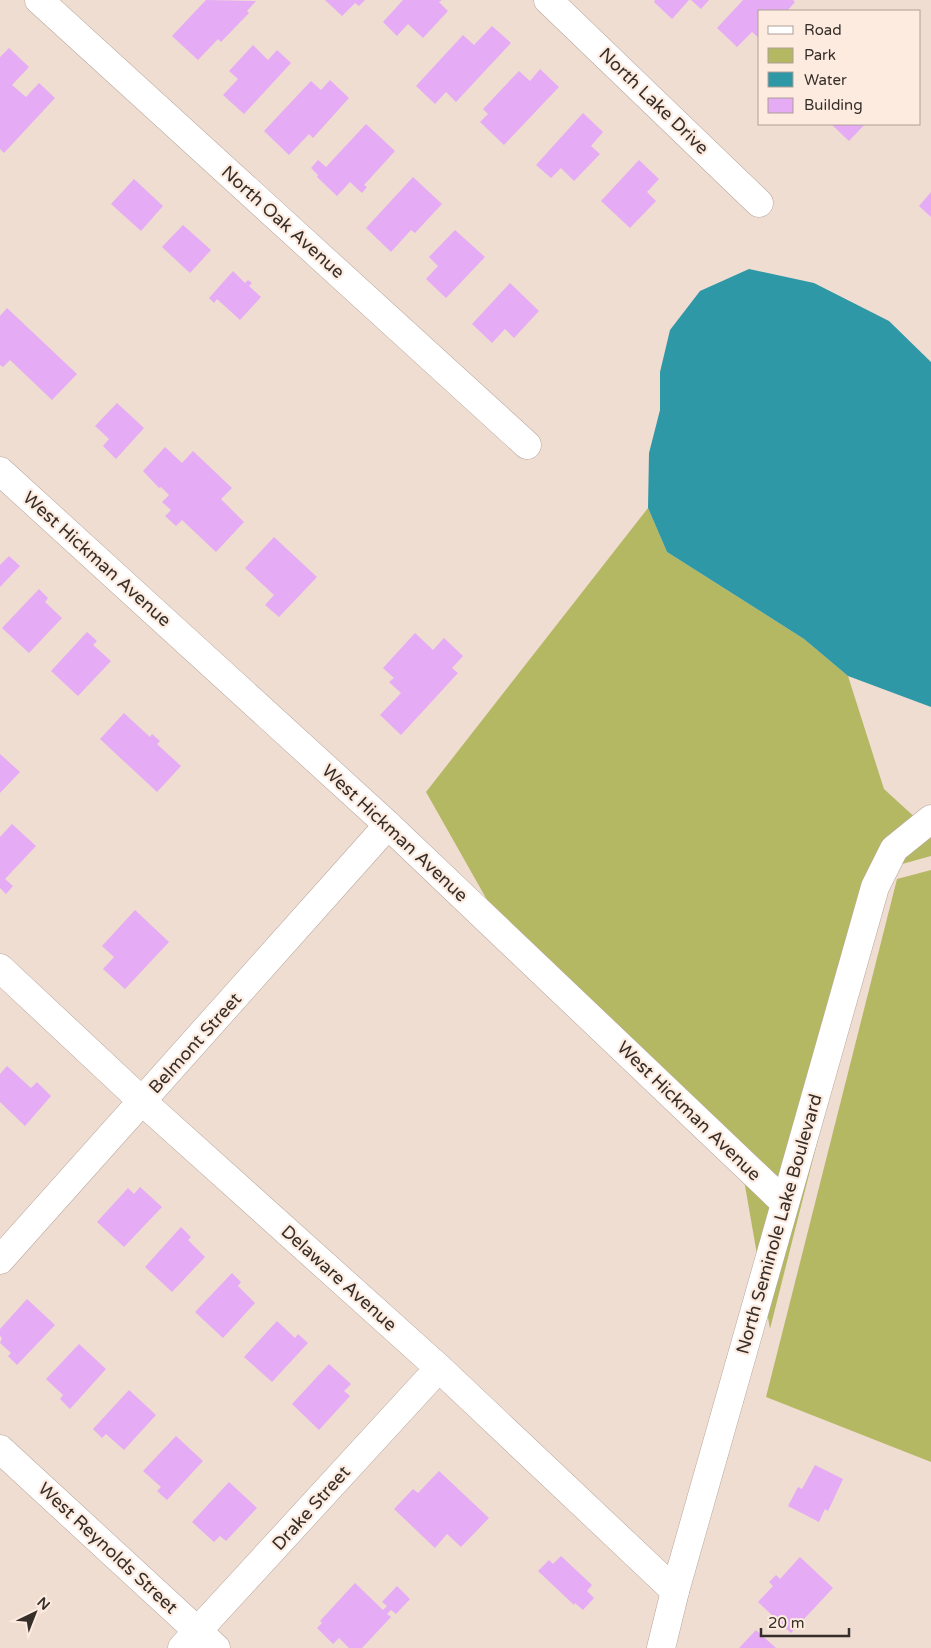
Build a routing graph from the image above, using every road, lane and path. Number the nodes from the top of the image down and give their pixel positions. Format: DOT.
graph roads {
  1 [pos="39,0"];
  2 [pos="548,0"];
  3 [pos="759,203"];
  4 [pos="527,444"];
  5 [pos="0,471"];
  6 [pos="931,819"];
  7 [pos="388,825"];
  8 [pos="0,968"];
  9 [pos="143,1102"];
  10 [pos="784,1202"];
  11 [pos="0,1260"];
  12 [pos="439,1368"];
  13 [pos="0,1449"];
  14 [pos="675,1591"];
  15 [pos="199,1642"];
  16 [pos="661,1648"];
  1 -- 4 [label="street, North Oak Avenue"];
  2 -- 3 [label="street, North Lake Drive"];
  5 -- 7 [label="street, West Hickman Avenue"];
  6 -- 10 [label="street, North Seminole Lake Boulevard"];
  7 -- 9 [label="street, Belmont Street"];
  7 -- 10 [label="street, West Hickman Avenue"];
  8 -- 9 [label="street, Delaware Avenue"];
  9 -- 11 [label="street, Belmont Street"];
  9 -- 12 [label="street, Delaware Avenue"];
  10 -- 14 [label="street, North Seminole Lake Boulevard"];
  12 -- 14 [label="street, Delaware Avenue"];
  12 -- 15 [label="street, Drake Street"];
  13 -- 15 [label="street, West Reynolds Street"];
  14 -- 16 [label="street, North Seminole Lake Boulevard"];
}
